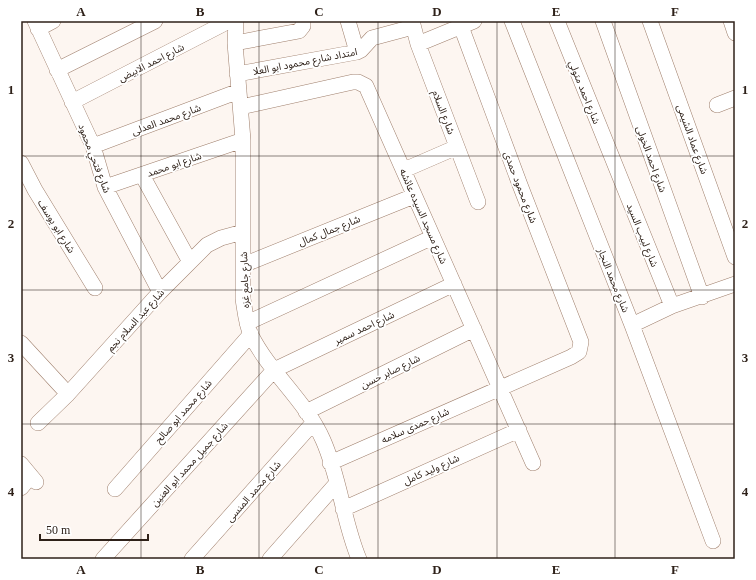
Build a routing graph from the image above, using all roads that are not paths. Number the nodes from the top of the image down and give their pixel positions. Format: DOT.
graph roads {
  1 [pos="53,21"];
  2 [pos="155,21"];
  3 [pos="229,21"];
  4 [pos="236,21"];
  5 [pos="303,21"];
  6 [pos="348,21"];
  7 [pos="512,21"];
  8 [pos="557,21"];
  9 [pos="603,21"];
  10 [pos="650,21"];
  11 [pos="731,21"];
  12 [pos="465,23"];
  13 [pos="413,24"];
  14 [pos="36,25"];
  15 [pos="735,33"];
  16 [pos="235,43"];
  17 [pos="418,44"];
  18 [pos="357,52"];
  19 [pos="57,70"];
  20 [pos="237,74"];
  21 [pos="239,91"];
  22 [pos="735,98"];
  23 [pos="72,102"];
  24 [pos="717,105"];
  25 [pos="241,107"];
  26 [pos="243,140"];
  27 [pos="93,146"];
  28 [pos="457,147"];
  29 [pos="21,163"];
  30 [pos="614,163"];
  31 [pos="404,170"];
  32 [pos="142,175"];
  33 [pos="105,187"];
  34 [pos="414,196"];
  35 [pos="478,202"];
  36 [pos="243,232"];
  37 [pos="433,237"];
  38 [pos="735,257"];
  39 [pos="190,262"];
  40 [pos="243,265"];
  41 [pos="454,284"];
  42 [pos="735,284"];
  43 [pos="95,288"];
  44 [pos="160,292"];
  45 [pos="702,297"];
  46 [pos="672,306"];
  47 [pos="632,326"];
  48 [pos="249,329"];
  49 [pos="474,329"];
  50 [pos="21,343"];
  51 [pos="579,352"];
  52 [pos="274,370"];
  53 [pos="500,388"];
  54 [pos="68,394"];
  55 [pos="309,417"];
  56 [pos="38,423"];
  57 [pos="519,430"];
  58 [pos="330,462"];
  59 [pos="533,463"];
  60 [pos="21,464"];
  61 [pos="337,483"];
  62 [pos="21,488"];
  63 [pos="115,489"];
  64 [pos="344,509"];
  65 [pos="713,541"];
  66 [pos="103,559"];
  67 [pos="192,559"];
  68 [pos="270,559"];
  69 [pos="359,559"];
  1 -- 14 [label="street"];
  2 -- 19 [label="street"];
  3 -- 23 [label="street, شارع احمد الابيض"];
  4 -- 16 [label="street, شارع جامع غزه"];
  5 -- 16 [label="street"];
  6 -- 18 [label="street"];
  7 -- 47 [label="street, شارع محمد النجار"];
  8 -- 30 [label="street, شارع احمد متولي"];
  9 -- 45 [label="street, شارع احمد الخولى"];
  10 -- 38 [label="street, شارع عماد الشيمى"];
  11 -- 15 [label="street"];
  12 -- 17 [label="street"];
  12 -- 51 [label="street, شارع محمود حمدى"];
  13 -- 17 [label="street, شارع السلام"];
  13 -- 18 [label="street, امتداد شارع محمود ابو العلا"];
  14 -- 19 [label="street, شارع فتحي محمود"];
  16 -- 20 [label="street, شارع جامع غزه"];
  17 -- 28 [label="street, شارع السلام"];
  18 -- 20 [label="street, امتداد شارع محمود ابو العلا"];
  19 -- 23 [label="street, شارع فتحي محمود"];
  20 -- 21 [label="street, شارع جامع غزه"];
  21 -- 25 [label="street, شارع جامع غزه"];
  21 -- 27 [label="street, شارع محمد العدلى"];
  22 -- 24 [label="street"];
  23 -- 27 [label="street, شارع فتحي محمود"];
  25 -- 26 [label="street, شارع جامع غزه"];
  25 -- 31 [label="street, شارع مسجد السيده عائشه"];
  26 -- 32 [label="street, شارع ابو محمد"];
  26 -- 36 [label="street, شارع جامع غزه"];
  27 -- 33 [label="street, شارع فتحي محمود"];
  28 -- 31 [label="street"];
  28 -- 35 [label="street, شارع السلام"];
  29 -- 43 [label="street, شارع ابو يوسف"];
  30 -- 46 [label="street, شارع لبيب السيد"];
  31 -- 34 [label="street, شارع مسجد السيده عائشه"];
  32 -- 33 [label="street, شارع ابو محمد"];
  32 -- 39 [label="street"];
  33 -- 44 [label="street, شارع فتحي محمود"];
  34 -- 37 [label="street, شارع مسجد السيده عائشه"];
  34 -- 40 [label="street, شارع جمال كمال"];
  36 -- 39 [label="street, شارع عبد السلام نجم"];
  36 -- 40 [label="street, شارع جامع غزه"];
  37 -- 41 [label="street, شارع مسجد السيده عائشه"];
  37 -- 48 [label="street, شارع محمد ابو صالح"];
  39 -- 44 [label="street, شارع عبد السلام نجم"];
  40 -- 48 [label="street, شارع جامع غزه"];
  41 -- 49 [label="street, شارع مسجد السيده عائشه"];
  41 -- 52 [label="street, شارع احمد سمير"];
  42 -- 45 [label="street"];
  44 -- 54 [label="street, شارع عبد السلام نجم"];
  45 -- 46 [label="street"];
  46 -- 47 [label="street"];
  47 -- 65 [label="street, شارع محمد النجار"];
  48 -- 52 [label="street, شارع جامع غزه"];
  48 -- 63 [label="street, شارع محمد ابو صالح"];
  49 -- 53 [label="street, شارع مسجد السيده عائشه"];
  49 -- 55 [label="street, شارع صابر حسن"];
  50 -- 54 [label="street"];
  51 -- 53 [label="street, شارع حمدى سلامه"];
  52 -- 55 [label="street, شارع جامع غزه"];
  52 -- 66 [label="street, شارع جميل محمد ابو العنين"];
  53 -- 57 [label="street, شارع مسجد السيده عائشه"];
  53 -- 58 [label="street, شارع حمدى سلامه"];
  54 -- 56 [label="street, شارع عبد السلام نجم"];
  55 -- 58 [label="street, شارع جامع غزه"];
  55 -- 67 [label="street, شارع محمد المنسى"];
  57 -- 59 [label="street, شارع مسجد السيده عائشه"];
  57 -- 64 [label="street, شارع وليد كامل"];
  58 -- 61 [label="street, شارع جامع غزه"];
  60 -- 62 [label="street"];
  61 -- 64 [label="street, شارع جامع غزه"];
  61 -- 68 [label="street"];
  64 -- 69 [label="street, شارع جامع غزه"];
}
